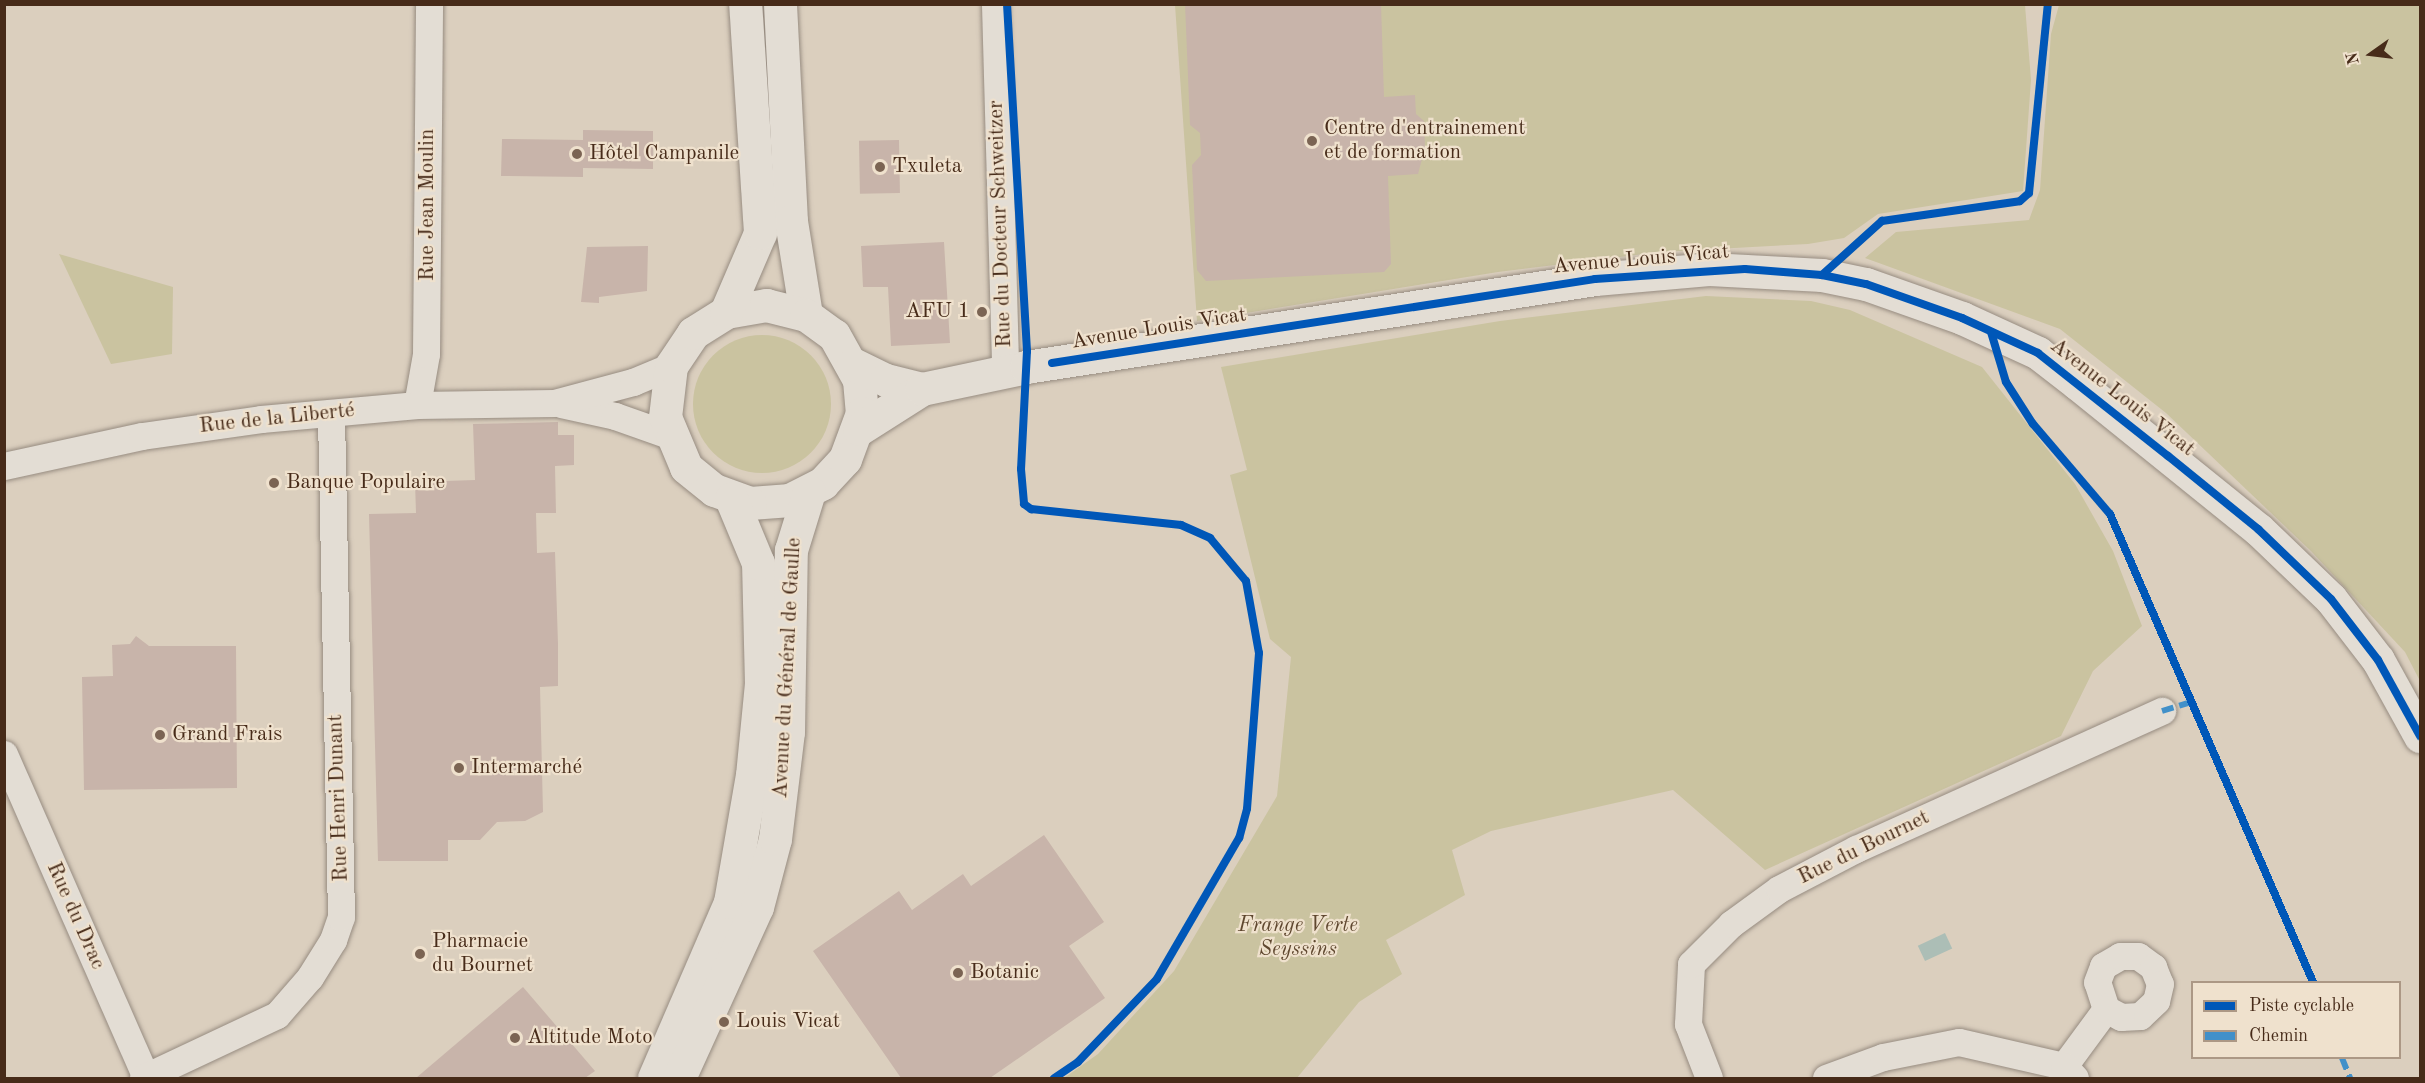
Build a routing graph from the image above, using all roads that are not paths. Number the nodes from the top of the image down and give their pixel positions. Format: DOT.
graph roads {
  1 [pos="429,4"];
  2 [pos="745,4"];
  3 [pos="780,4"];
  4 [pos="995,4"];
  5 [pos="726,312"];
  6 [pos="806,315"];
  7 [pos="853,364"];
  8 [pos="671,366"];
  9 [pos="1005,371"];
  10 [pos="922,389"];
  11 [pos="554,403"];
  12 [pos="417,405"];
  13 [pos="331,413"];
  14 [pos="858,429"];
  15 [pos="669,435"];
  16 [pos="4,466"];
  17 [pos="809,492"];
  18 [pos="731,498"];
  19 [pos="2162,711"];
  20 [pos="2421,736"];
  21 [pos="4,754"];
  22 [pos="2106,1009"];
  23 [pos="2070,1072"];
  24 [pos="144,1078"];
  25 [pos="654,1078"];
  26 [pos="679,1078"];
  27 [pos="1709,1078"];
  28 [pos="1826,1078"];
  1 -- 12 [label="street, Rue Jean Moulin"];
  2 -- 5 [label="main road"];
  3 -- 6 [label="main road"];
  4 -- 9 [label="street, Rue du Docteur Schweitzer"];
  5 -- 6 [label="main road"];
  5 -- 8 [label="main road"];
  6 -- 7 [label="main road"];
  7 -- 10 [label="main road"];
  7 -- 14 [label="main road"];
  8 -- 11 [label="street, Rue de la Liberté"];
  8 -- 15 [label="main road"];
  9 -- 10 [label="main road, Avenue Louis Vicat"];
  9 -- 20 [label="main road, Avenue Louis Vicat"];
  10 -- 14 [label="main road"];
  11 -- 12 [label="street, Rue de la Liberté"];
  11 -- 15 [label="street, Rue de la Liberté"];
  12 -- 13 [label="street, Rue de la Liberté"];
  13 -- 16 [label="street, Rue de la Liberté"];
  13 -- 24 [label="street, Rue Henri Dunant"];
  14 -- 17 [label="main road"];
  15 -- 18 [label="main road"];
  17 -- 18 [label="main road"];
  17 -- 26 [label="main road, Avenue du Général de Gaulle"];
  18 -- 25 [label="main road, Avenue du Général de Gaulle"];
  19 -- 27 [label="street, Rue du Bournet"];
  21 -- 24 [label="street, Rue du Drac"];
  22 -- 23 [label="street"];
  23 -- 28 [label="street"];
}
